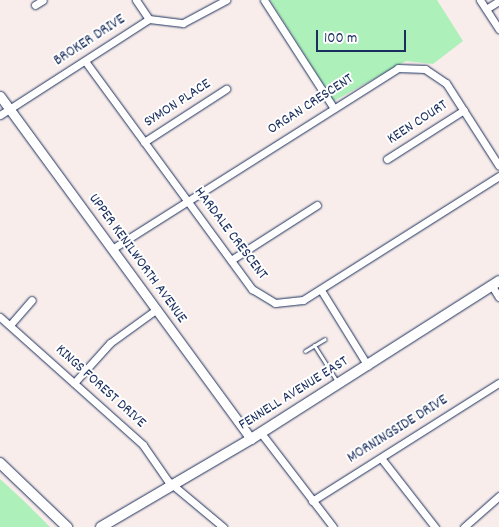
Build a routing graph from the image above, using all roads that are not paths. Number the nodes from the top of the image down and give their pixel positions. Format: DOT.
graph roads {
  1 [pos="43,0"];
  2 [pos="136,0"];
  3 [pos="226,0"];
  4 [pos="264,0"];
  5 [pos="480,0"];
  6 [pos="499,1"];
  7 [pos="34,5"];
  8 [pos="486,9"];
  9 [pos="149,19"];
  10 [pos="499,29"];
  11 [pos="85,61"];
  12 [pos="226,89"];
  13 [pos="0,96"];
  14 [pos="332,107"];
  15 [pos="9,109"];
  16 [pos="464,110"];
  17 [pos="0,115"];
  18 [pos="144,142"];
  19 [pos="387,159"];
  20 [pos="499,166"];
  21 [pos="499,176"];
  22 [pos="188,201"];
  23 [pos="317,205"];
  24 [pos="112,249"];
  25 [pos="232,260"];
  26 [pos="495,283"];
  27 [pos="321,290"];
  28 [pos="499,297"];
  29 [pos="32,300"];
  30 [pos="157,309"];
  31 [pos="0,317"];
  32 [pos="10,325"];
  33 [pos="325,339"];
  34 [pos="314,345"];
  35 [pos="305,351"];
  36 [pos="368,366"];
  37 [pos="74,383"];
  38 [pos="499,383"];
  39 [pos="339,384"];
  40 [pos="261,433"];
  41 [pos="251,439"];
  42 [pos="381,458"];
  43 [pos="0,463"];
  44 [pos="173,485"];
  45 [pos="499,496"];
  46 [pos="312,501"];
  47 [pos="67,527"];
  48 [pos="101,527"];
  49 [pos="223,527"];
  50 [pos="333,527"];
  51 [pos="435,527"];
  52 [pos="464,527"];
  1 -- 7 [label="street"];
  2 -- 9 [label="street"];
  3 -- 9 [label="street, BROKER DRIVE"];
  4 -- 14 [label="street"];
  5 -- 8 [label="street"];
  6 -- 8 [label="street"];
  8 -- 10 [label="street"];
  9 -- 11 [label="street, BROKER DRIVE"];
  11 -- 15 [label="street, BROKER DRIVE"];
  11 -- 18 [label="street, HARDALE CRESCENT"];
  12 -- 18 [label="street, SYMON PLACE"];
  13 -- 15 [label="street, UPPER KENILWORTH AVENUE"];
  14 -- 16 [label="street, ORGAN CRESCENT"];
  14 -- 22 [label="street, ORGAN CRESCENT"];
  15 -- 17 [label="street, BROKER DRIVE"];
  15 -- 24 [label="street, UPPER KENILWORTH AVENUE"];
  16 -- 19 [label="street, KEEN COURT"];
  16 -- 20 [label="street, ORGAN CRESCENT"];
  18 -- 22 [label="street, HARDALE CRESCENT"];
  21 -- 27 [label="street, HARDALE CRESCENT"];
  22 -- 24 [label="street, ORGAN CRESCENT"];
  22 -- 25 [label="street, HARDALE CRESCENT"];
  23 -- 25 [label="street"];
  24 -- 30 [label="street, UPPER KENILWORTH AVENUE"];
  25 -- 27 [label="street, HARDALE CRESCENT"];
  26 -- 28 [label="street"];
  26 -- 36 [label="main road, FENNELL AVENUE EAST"];
  27 -- 36 [label="street"];
  29 -- 32 [label="street"];
  30 -- 37 [label="street"];
  30 -- 41 [label="street, UPPER KENILWORTH AVENUE"];
  31 -- 32 [label="street, KINGS FOREST DRIVE"];
  32 -- 37 [label="street, KINGS FOREST DRIVE"];
  33 -- 34 [label="lane"];
  34 -- 35 [label="lane"];
  34 -- 39 [label="lane"];
  36 -- 39 [label="main road, FENNELL AVENUE EAST"];
  37 -- 44 [label="street, KINGS FOREST DRIVE"];
  38 -- 42 [label="street, MORNINGSIDE DRIVE"];
  39 -- 40 [label="main road, FENNELL AVENUE EAST"];
  40 -- 41 [label="main road, FENNELL AVENUE EAST"];
  40 -- 46 [label="street"];
  41 -- 44 [label="main road, FENNELL AVENUE EAST"];
  42 -- 46 [label="street, MORNINGSIDE DRIVE"];
  42 -- 51 [label="street"];
  43 -- 47 [label="main road"];
  44 -- 48 [label="main road, FENNELL AVENUE EAST"];
  44 -- 49 [label="street, KINGS FOREST DRIVE"];
  45 -- 52 [label="street"];
  46 -- 50 [label="street"];
}
